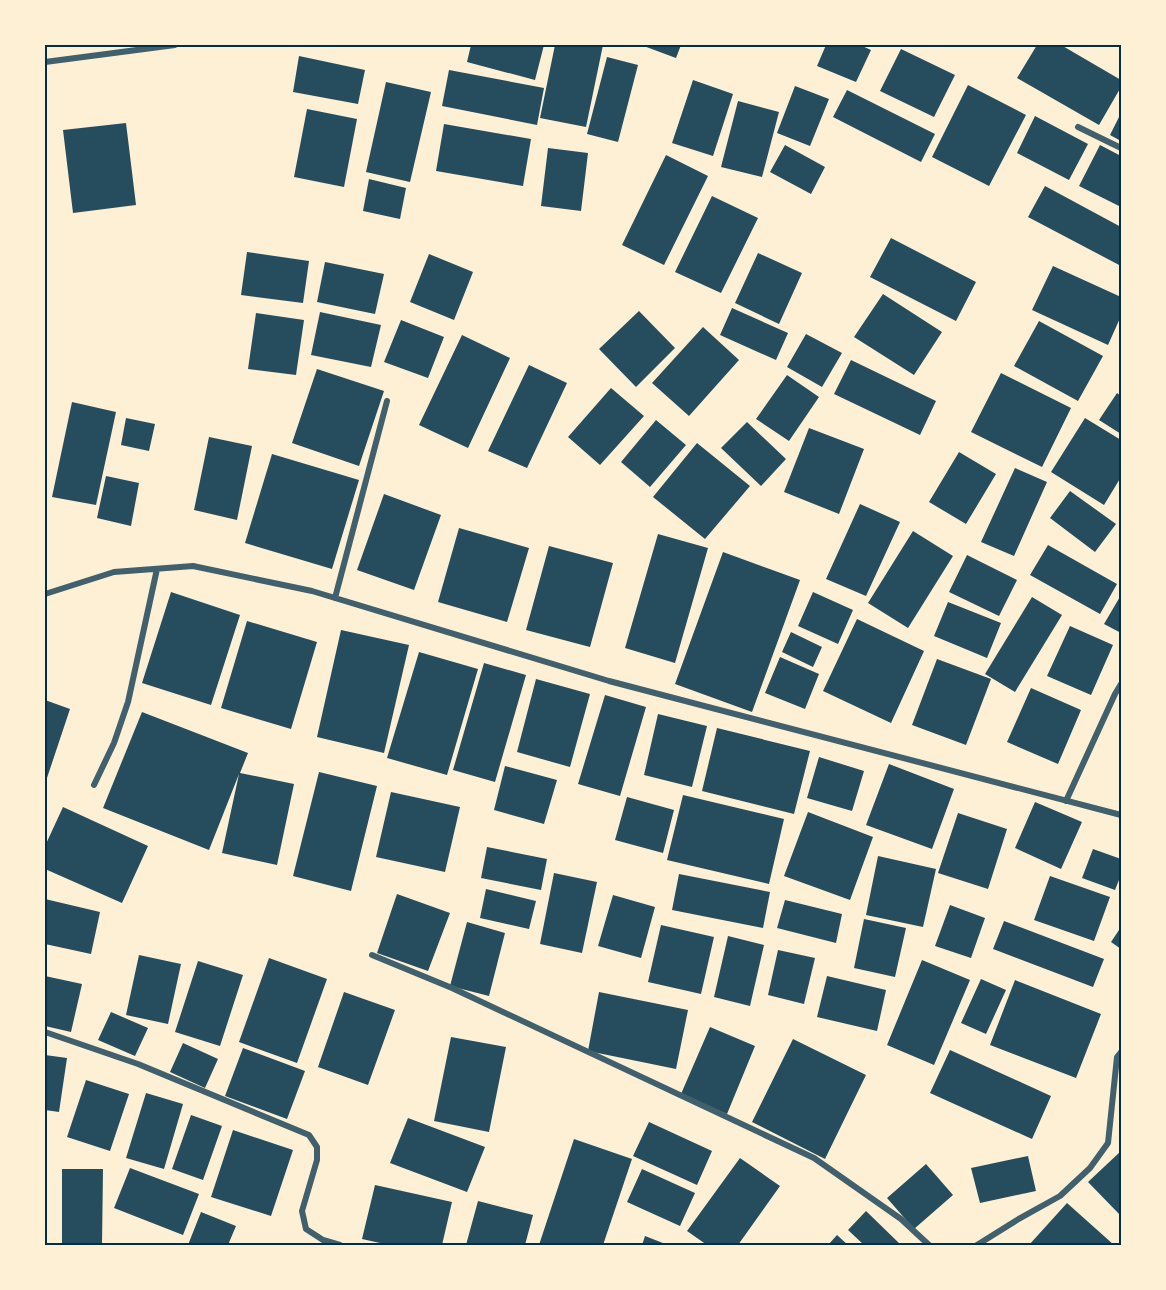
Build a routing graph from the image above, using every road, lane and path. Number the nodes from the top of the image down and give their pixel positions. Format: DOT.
graph roads {
  1 [pos="176,45"];
  2 [pos="45,62"];
  3 [pos="1078,127"];
  4 [pos="1121,148"];
  5 [pos="387,401"];
  6 [pos="157,569"];
  7 [pos="45,594"];
  8 [pos="335,598"];
  9 [pos="1121,684"];
  10 [pos="94,785"];
  11 [pos="1066,801"];
  12 [pos="1121,815"];
  13 [pos="372,955"];
  14 [pos="45,1032"];
  15 [pos="1121,1052"];
  16 [pos="340,1245"];
  17 [pos="929,1245"];
  18 [pos="977,1245"];
  1 -- 2 [label="street"];
  3 -- 4 [label="street"];
  5 -- 8 [label="street"];
  6 -- 7 [label="street"];
  6 -- 8 [label="street"];
  6 -- 10 [label="street"];
  8 -- 11 [label="street"];
  9 -- 11 [label="street"];
  11 -- 12 [label="street"];
  13 -- 17 [label="street"];
  14 -- 16 [label="street"];
  15 -- 18 [label="street"];
}
